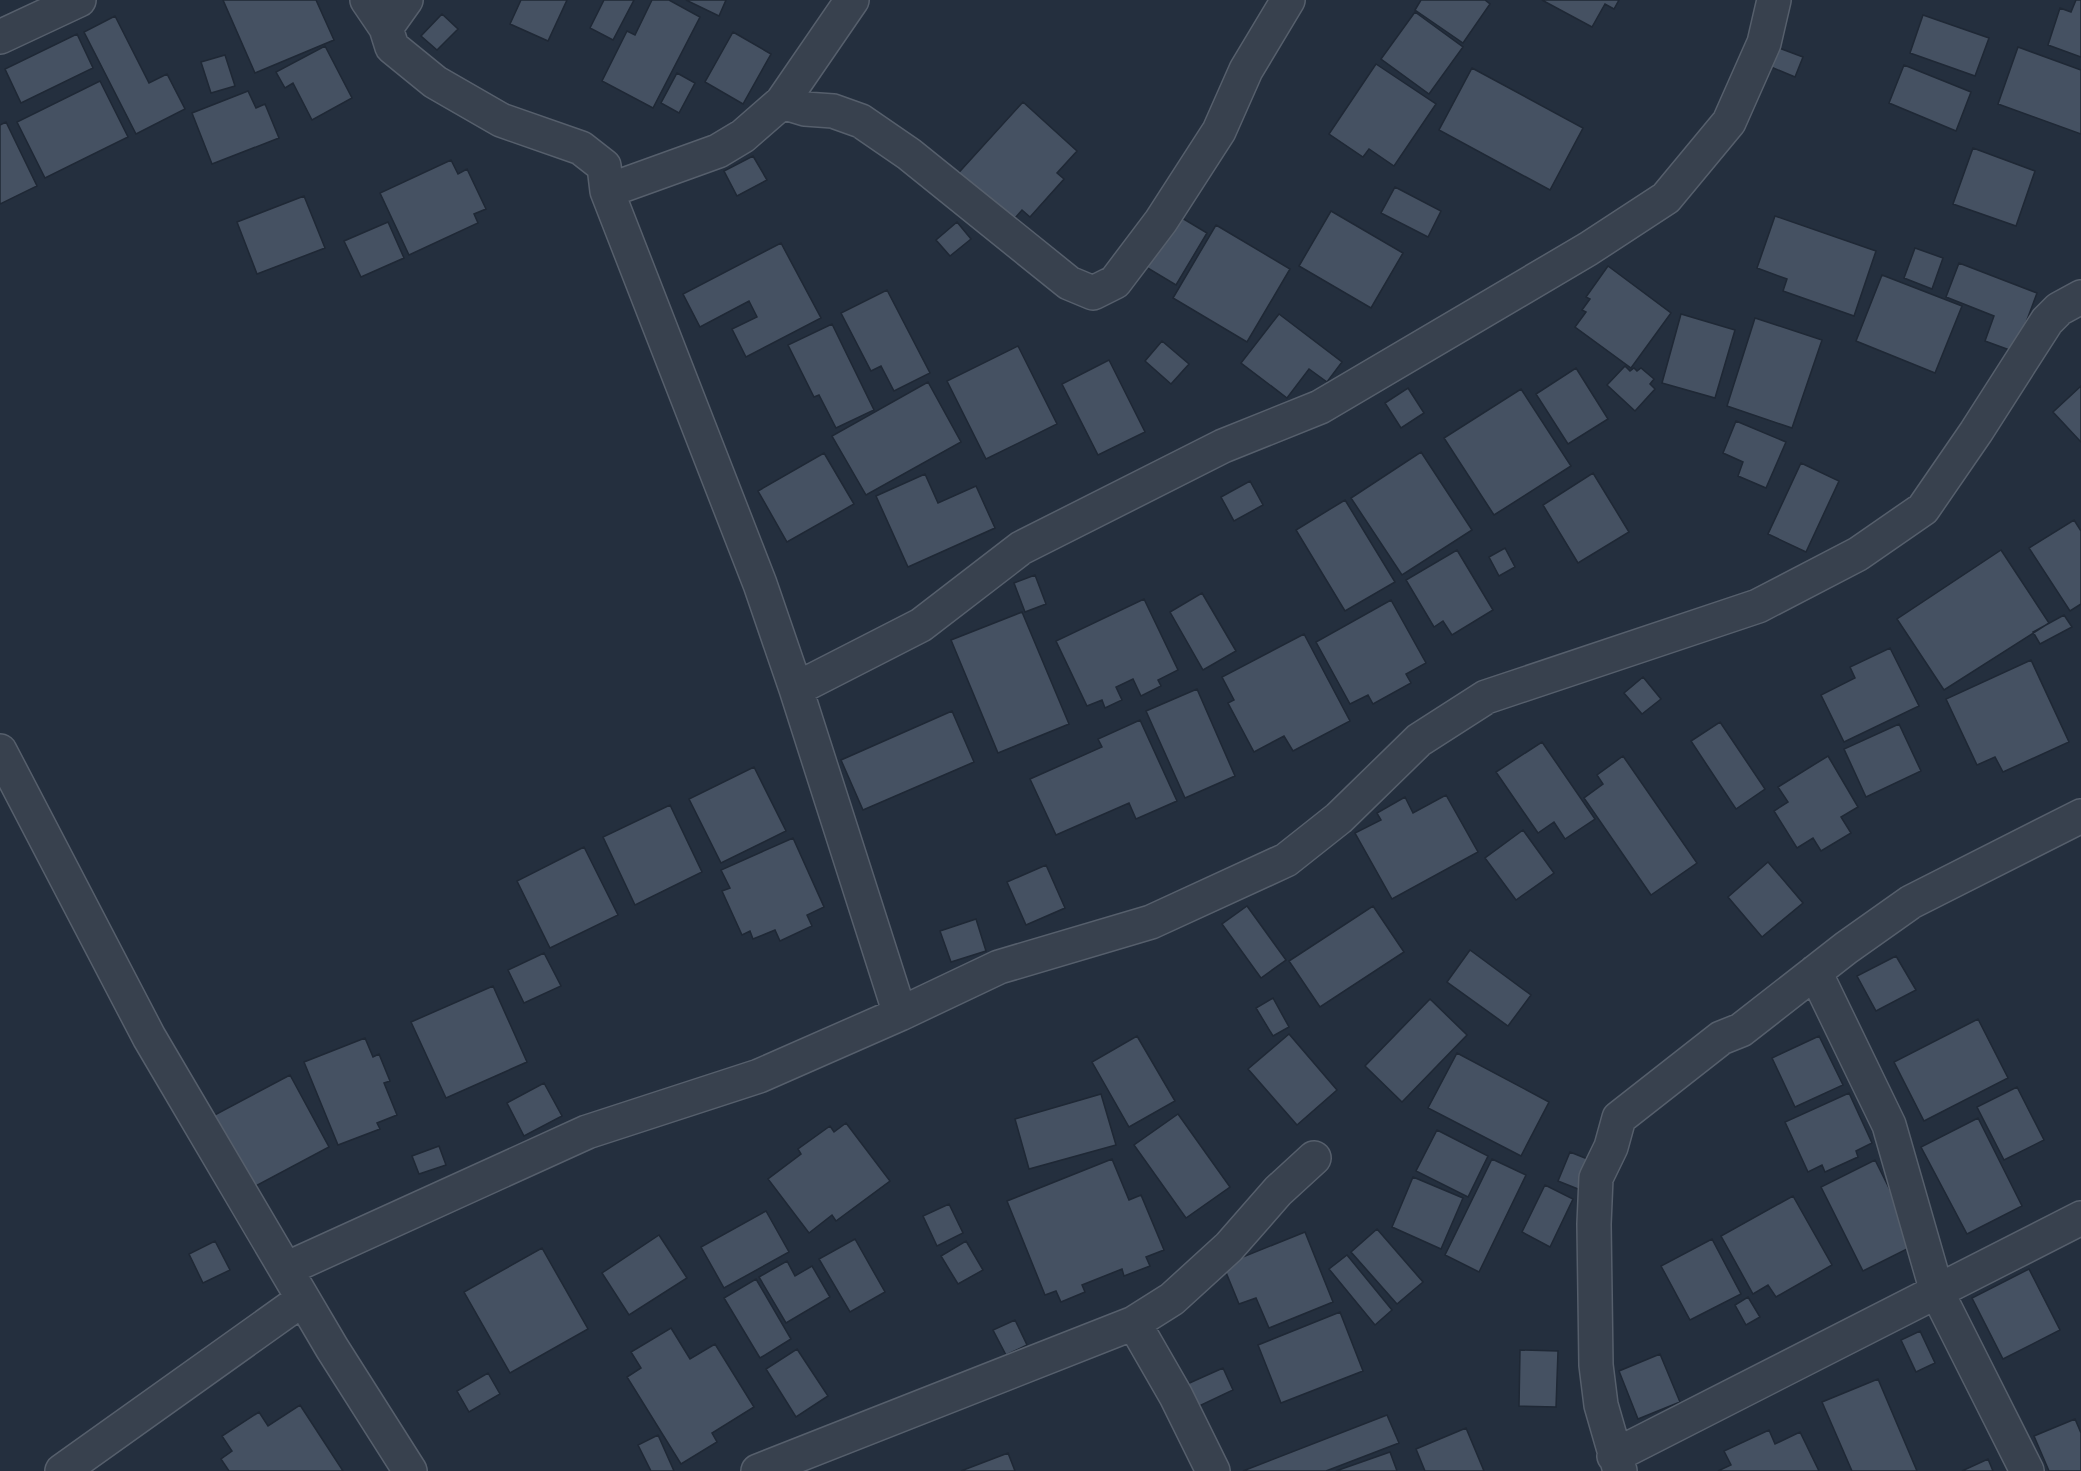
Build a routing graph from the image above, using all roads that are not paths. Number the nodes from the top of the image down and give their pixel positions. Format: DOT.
graph roads {
  1 [pos="80,0"];
  2 [pos="367,0"];
  3 [pos="406,0"];
  4 [pos="852,0"];
  5 [pos="1288,0"];
  6 [pos="1774,0"];
  7 [pos="386,28"];
  8 [pos="0,37"];
  9 [pos="782,102"];
  10 [pos="607,191"];
  11 [pos="2081,297"];
  12 [pos="796,689"];
  13 [pos="0,751"];
  14 [pos="2081,816"];
  15 [pos="1815,972"];
  16 [pos="900,1014"];
  17 [pos="1314,1158"];
  18 [pos="2081,1218"];
  19 [pos="286,1269"];
  20 [pos="1937,1292"];
  21 [pos="303,1299"];
  22 [pos="1134,1323"];
  23 [pos="1617,1464"];
  24 [pos="62,1471"];
  25 [pos="410,1471"];
  26 [pos="758,1471"];
  27 [pos="1213,1471"];
  28 [pos="2027,1471"];
  1 -- 8 [label="street"];
  2 -- 7 [label="street"];
  3 -- 7 [label="street"];
  4 -- 9 [label="street"];
  5 -- 9 [label="street"];
  6 -- 12 [label="street"];
  7 -- 10 [label="street"];
  9 -- 10 [label="street"];
  10 -- 12 [label="street"];
  11 -- 16 [label="street"];
  12 -- 16 [label="street"];
  13 -- 19 [label="street"];
  14 -- 15 [label="street"];
  15 -- 20 [label="street"];
  15 -- 23 [label="street"];
  16 -- 19 [label="street"];
  17 -- 22 [label="street"];
  18 -- 20 [label="street"];
  19 -- 21 [label="street"];
  20 -- 23 [label="street"];
  20 -- 28 [label="street"];
  21 -- 24 [label="street"];
  21 -- 25 [label="street"];
  22 -- 26 [label="street"];
  22 -- 27 [label="street"];
}
